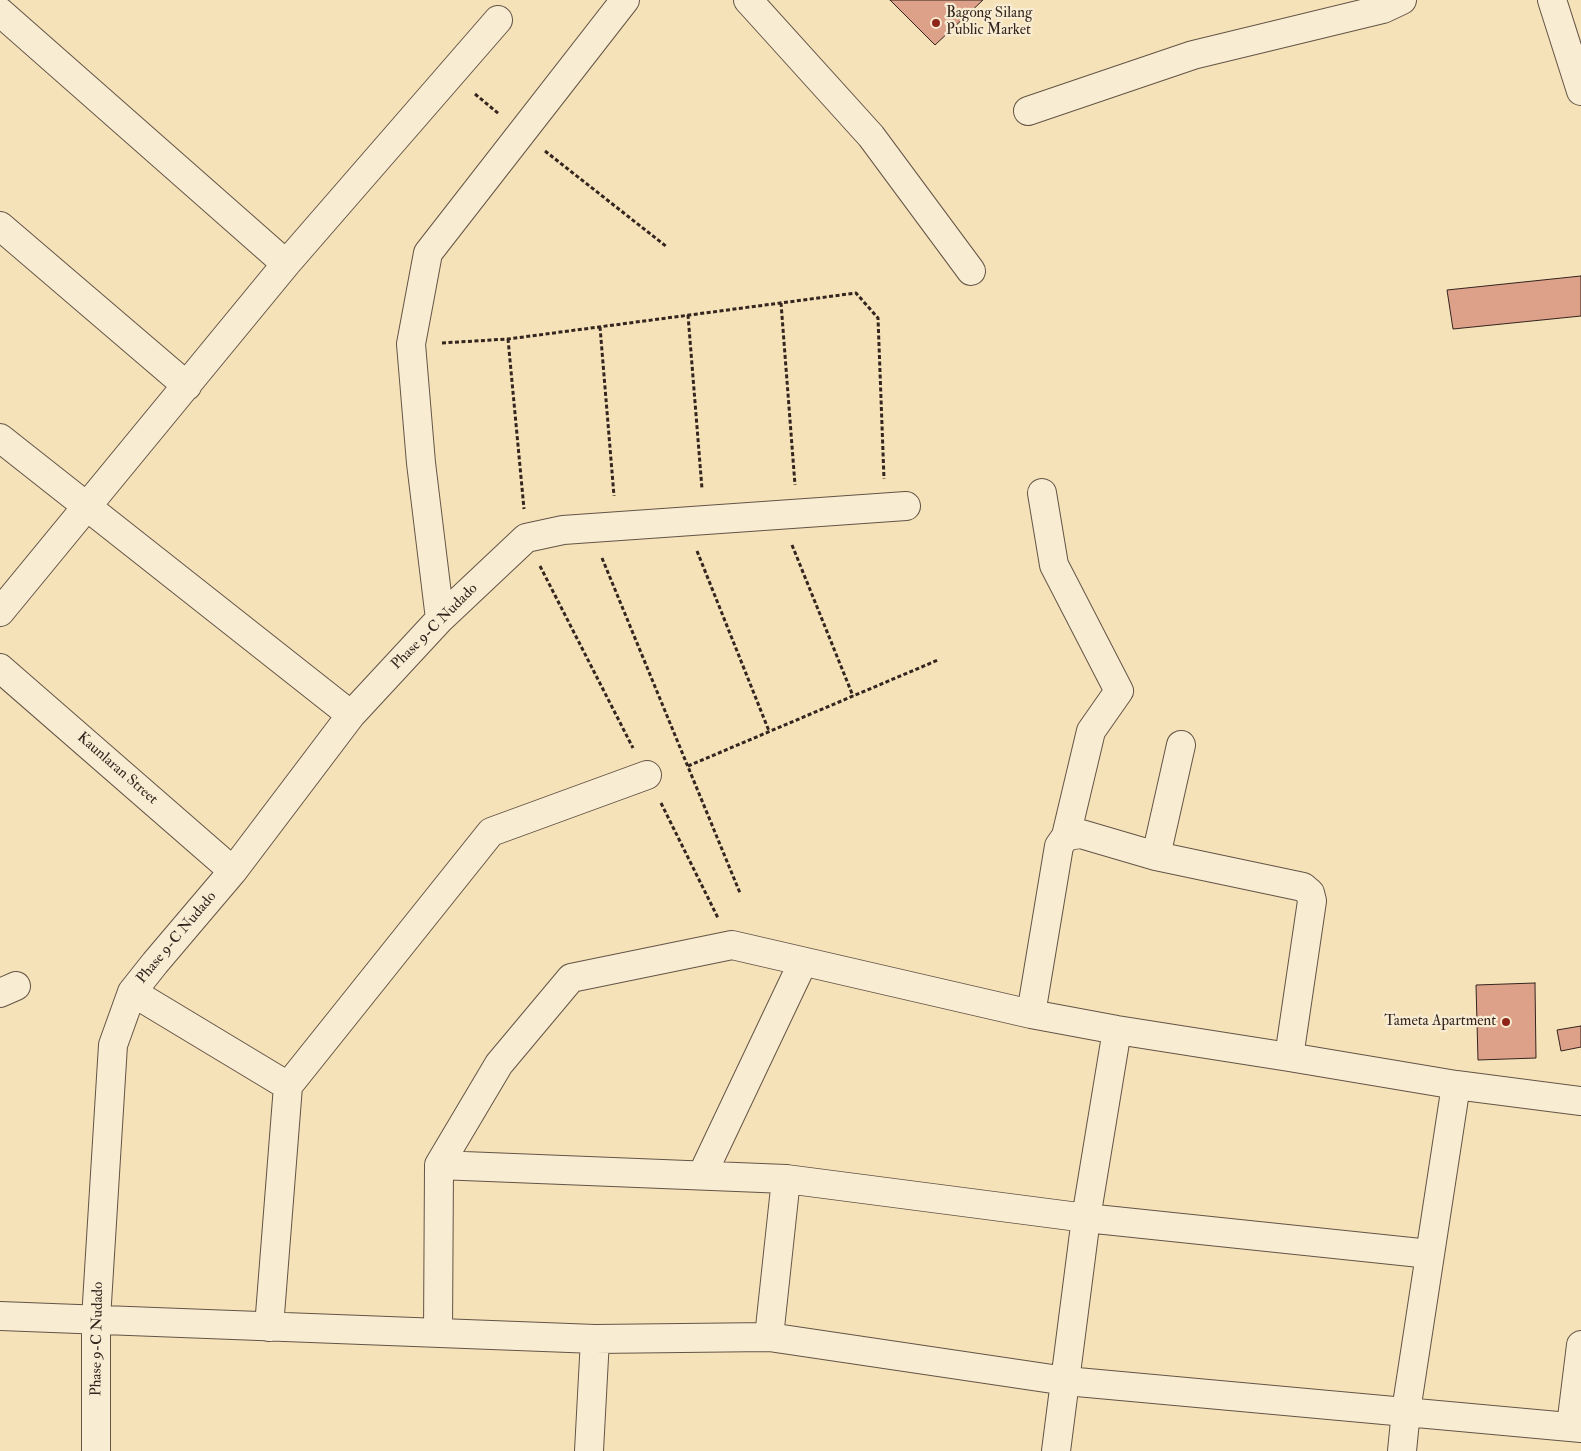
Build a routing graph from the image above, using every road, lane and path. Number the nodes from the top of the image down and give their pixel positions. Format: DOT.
graph roads {
  1 [pos="625,0"];
  2 [pos="748,0"];
  3 [pos="1402,0"];
  4 [pos="1552,0"];
  5 [pos="0,12"];
  6 [pos="498,20"];
  7 [pos="451,75"];
  8 [pos="1581,91"];
  9 [pos="1028,112"];
  10 [pos="522,132"];
  11 [pos="0,226"];
  12 [pos="667,247"];
  13 [pos="286,264"];
  14 [pos="971,271"];
  15 [pos="781,303"];
  16 [pos="688,315"];
  17 [pos="600,327"];
  18 [pos="508,339"];
  19 [pos="411,344"];
  20 [pos="187,386"];
  21 [pos="0,438"];
  22 [pos="1042,493"];
  23 [pos="895,506"];
  24 [pos="88,507"];
  25 [pos="788,514"];
  26 [pos="695,520"];
  27 [pos="616,526"];
  28 [pos="589,528"];
  29 [pos="526,538"];
  30 [pos="0,612"];
  31 [pos="440,619"];
  32 [pos="938,660"];
  33 [pos="0,668"];
  34 [pos="853,696"];
  35 [pos="350,715"];
  36 [pos="769,731"];
  37 [pos="1181,745"];
  38 [pos="688,766"];
  39 [pos="647,775"];
  40 [pos="1066,836"];
  41 [pos="1156,856"];
  42 [pos="233,871"];
  43 [pos="740,893"];
  44 [pos="732,945"];
  45 [pos="803,962"];
  46 [pos="132,992"];
  47 [pos="1031,1014"];
  48 [pos="1117,1030"];
  49 [pos="1289,1057"];
  50 [pos="1456,1085"];
  51 [pos="288,1086"];
  52 [pos="1581,1101"];
  53 [pos="439,1165"];
  54 [pos="702,1175"];
  55 [pos="786,1179"];
  56 [pos="1086,1218"];
  57 [pos="1430,1254"];
  58 [pos="0,1316"];
  59 [pos="96,1319"];
  60 [pos="269,1328"];
  61 [pos="438,1333"];
  62 [pos="769,1337"];
  63 [pos="595,1339"];
  64 [pos="1581,1345"];
  65 [pos="1066,1380"];
  66 [pos="1406,1411"];
  67 [pos="1576,1427"];
  68 [pos="96,1451"];
  69 [pos="589,1451"];
  70 [pos="1056,1451"];
  71 [pos="1402,1451"];
  1 -- 10 [label="street"];
  2 -- 14 [label="street"];
  3 -- 9 [label="street"];
  4 -- 8 [label="street"];
  5 -- 13 [label="street"];
  6 -- 7 [label="street"];
  7 -- 10 [label="path"];
  7 -- 13 [label="street"];
  10 -- 12 [label="path"];
  10 -- 19 [label="street"];
  11 -- 20 [label="street"];
  13 -- 20 [label="street"];
  15 -- 16 [label="path"];
  15 -- 23 [label="path"];
  15 -- 25 [label="path"];
  16 -- 17 [label="path"];
  16 -- 26 [label="path"];
  17 -- 18 [label="path"];
  17 -- 27 [label="path"];
  18 -- 19 [label="path"];
  18 -- 29 [label="path"];
  19 -- 31 [label="street"];
  20 -- 24 [label="street"];
  21 -- 24 [label="street"];
  22 -- 40 [label="street"];
  23 -- 25 [label="street"];
  24 -- 30 [label="street"];
  24 -- 35 [label="street"];
  25 -- 26 [label="street"];
  25 -- 34 [label="path"];
  26 -- 27 [label="street"];
  26 -- 36 [label="path"];
  27 -- 28 [label="street"];
  28 -- 29 [label="street"];
  28 -- 38 [label="path"];
  29 -- 31 [label="street, Phase 9-C Nudado"];
  29 -- 39 [label="path"];
  31 -- 35 [label="street, Phase 9-C Nudado"];
  32 -- 34 [label="path"];
  33 -- 42 [label="street, Kaunlaran Street"];
  34 -- 36 [label="path"];
  35 -- 42 [label="street, Phase 9-C Nudado"];
  36 -- 38 [label="path"];
  37 -- 41 [label="street"];
  38 -- 43 [label="path"];
  39 -- 44 [label="path"];
  39 -- 51 [label="street"];
  40 -- 41 [label="street"];
  40 -- 47 [label="street"];
  41 -- 49 [label="street"];
  42 -- 46 [label="street, Phase 9-C Nudado"];
  44 -- 45 [label="street"];
  44 -- 53 [label="street"];
  45 -- 47 [label="street"];
  45 -- 54 [label="street"];
  46 -- 51 [label="street"];
  46 -- 59 [label="street, Phase 9-C Nudado"];
  47 -- 48 [label="street"];
  48 -- 49 [label="street"];
  48 -- 56 [label="street"];
  49 -- 50 [label="street"];
  50 -- 52 [label="street"];
  50 -- 57 [label="street"];
  51 -- 60 [label="street"];
  53 -- 54 [label="street"];
  53 -- 61 [label="street"];
  54 -- 55 [label="street"];
  55 -- 56 [label="street"];
  55 -- 62 [label="street"];
  56 -- 57 [label="street"];
  56 -- 65 [label="street"];
  57 -- 66 [label="street"];
  58 -- 59 [label="street"];
  59 -- 60 [label="street"];
  59 -- 68 [label="street, Phase 9-C Nudado"];
  60 -- 61 [label="street"];
  61 -- 63 [label="street"];
  62 -- 63 [label="street"];
  62 -- 65 [label="street"];
  63 -- 69 [label="street"];
  64 -- 67 [label="street"];
  65 -- 66 [label="street"];
  65 -- 70 [label="street"];
  66 -- 67 [label="street"];
  66 -- 71 [label="street"];
}
